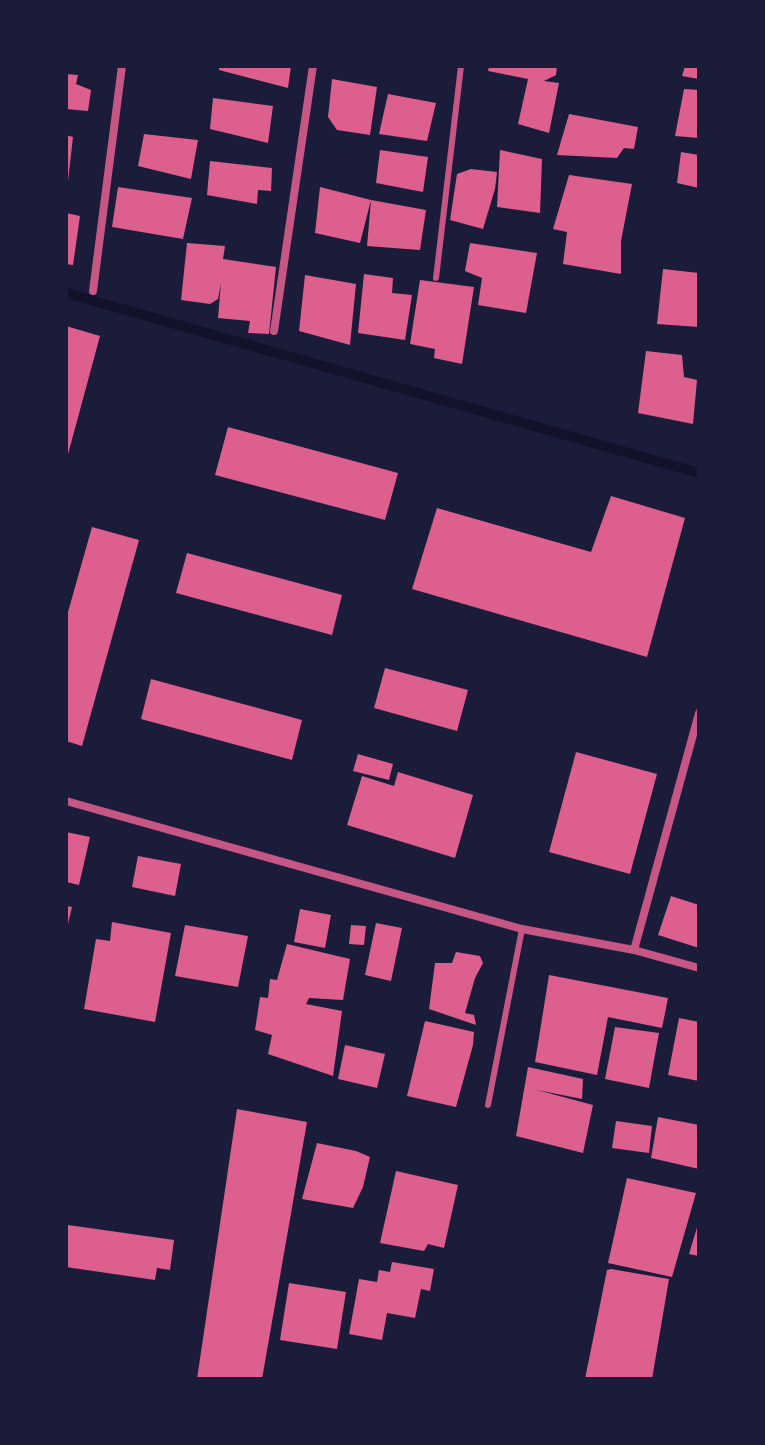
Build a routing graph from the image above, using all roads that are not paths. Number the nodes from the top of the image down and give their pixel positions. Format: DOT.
graph roads {
  1 [pos="122,66"];
  2 [pos="313,66"];
  3 [pos="461,66"];
  4 [pos="436,278"];
  5 [pos="93,291"];
  6 [pos="274,331"];
  7 [pos="699,713"];
  8 [pos="66,801"];
  9 [pos="522,929"];
  10 [pos="634,950"];
  11 [pos="699,968"];
  12 [pos="488,1105"];
  1 -- 5 [label="street"];
  2 -- 6 [label="street"];
  3 -- 4 [label="lane"];
  7 -- 10 [label="street"];
  8 -- 9 [label="street"];
  9 -- 10 [label="street"];
  9 -- 12 [label="lane"];
  10 -- 11 [label="street"];
}
